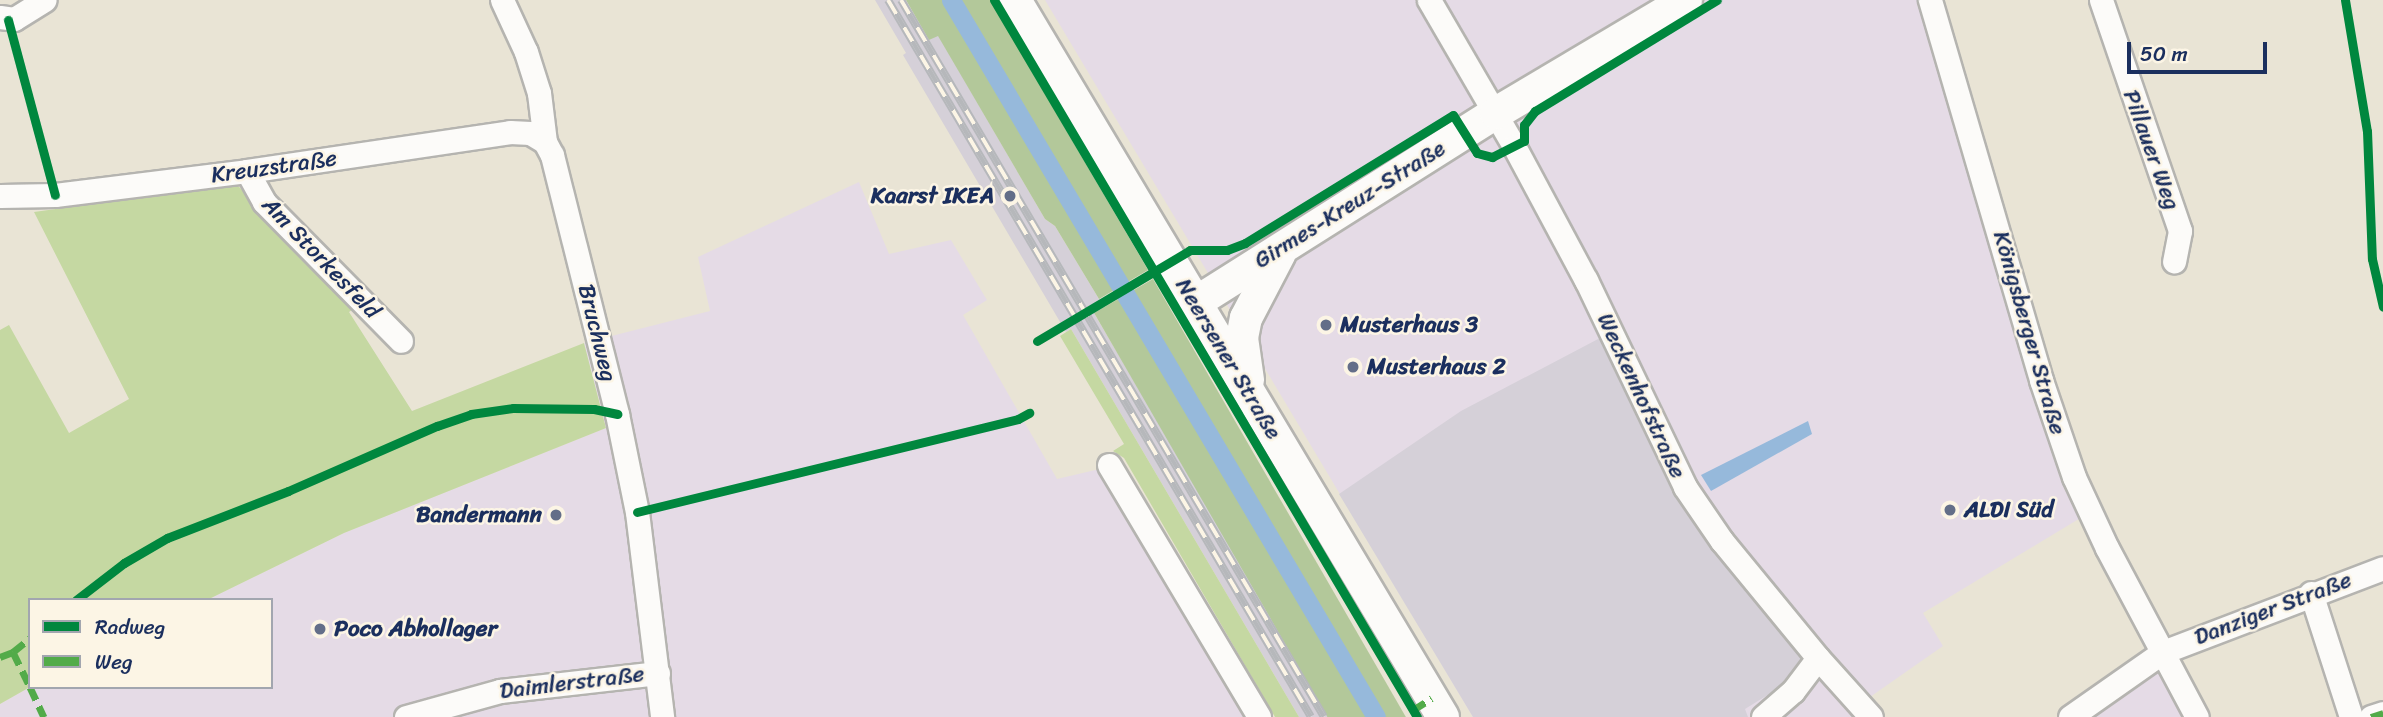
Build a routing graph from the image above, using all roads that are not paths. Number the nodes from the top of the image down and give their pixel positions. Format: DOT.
graph roads {
  1 [pos="44,0"];
  2 [pos="502,0"];
  3 [pos="1015,0"];
  4 [pos="1429,0"];
  5 [pos="1686,0"];
  6 [pos="1930,0"];
  7 [pos="2101,0"];
  8 [pos="0,17"];
  9 [pos="1496,113"];
  10 [pos="545,142"];
  11 [pos="247,171"];
  12 [pos="0,196"];
  13 [pos="1284,247"];
  14 [pos="2174,261"];
  15 [pos="1195,303"];
  16 [pos="401,341"];
  17 [pos="1252,399"];
  18 [pos="1110,464"];
  19 [pos="2383,568"];
  20 [pos="2311,593"];
  21 [pos="2163,652"];
  22 [pos="1818,658"];
  23 [pos="658,673"];
  24 [pos="2383,713"];
  25 [pos="406,717"];
  26 [pos="662,717"];
  27 [pos="1259,717"];
  28 [pos="1443,717"];
  29 [pos="1763,717"];
  30 [pos="1871,717"];
  31 [pos="2070,717"];
  32 [pos="2197,717"];
  33 [pos="2351,717"];
  34 [pos="2371,717"];
  1 -- 8 [label="street"];
  2 -- 10 [label="street, Bruchweg"];
  3 -- 15 [label="main road, Neersener Straße"];
  4 -- 9 [label="street, Weckenhofstraße"];
  5 -- 9 [label="main road, Girmes-Kreuz-Straße"];
  6 -- 21 [label="street, Königsberger Straße"];
  7 -- 14 [label="street, Pillauer Weg"];
  9 -- 13 [label="main road, Girmes-Kreuz-Straße"];
  9 -- 22 [label="street, Weckenhofstraße"];
  10 -- 11 [label="street, Kreuzstraße"];
  10 -- 23 [label="street, Bruchweg"];
  11 -- 12 [label="street, Kreuzstraße"];
  11 -- 16 [label="street, Am Storkesfeld"];
  13 -- 15 [label="main road, Girmes-Kreuz-Straße"];
  13 -- 17 [label="main road"];
  15 -- 17 [label="main road, Neersener Straße"];
  17 -- 28 [label="main road, Neersener Straße"];
  18 -- 27 [label="street"];
  19 -- 20 [label="street, Danziger Straße"];
  20 -- 21 [label="street, Danziger Straße"];
  20 -- 33 [label="street"];
  21 -- 31 [label="street"];
  21 -- 32 [label="street, Königsberger Straße"];
  22 -- 29 [label="street"];
  22 -- 30 [label="street, Weckenhofstraße"];
  23 -- 25 [label="street, Daimlerstraße"];
  23 -- 26 [label="street, Bruchweg"];
  24 -- 34 [label="street"];
}
